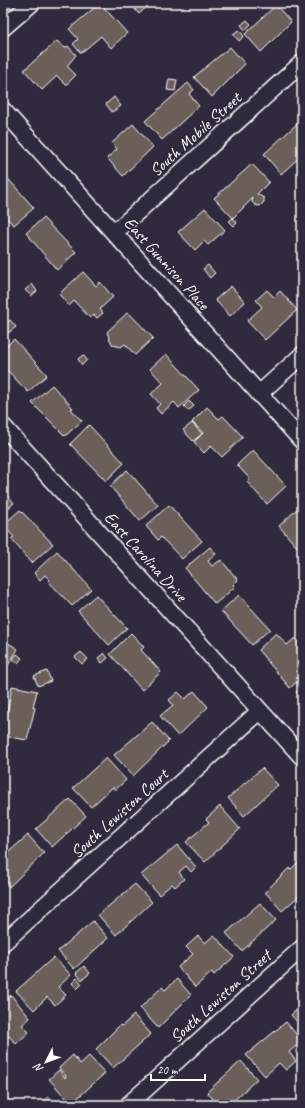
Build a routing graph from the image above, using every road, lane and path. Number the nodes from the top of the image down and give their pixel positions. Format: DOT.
graph roads {
  1 [pos="32,3"];
  2 [pos="3,28"];
  3 [pos="302,63"];
  4 [pos="3,110"];
  5 [pos="114,233"];
  6 [pos="302,355"];
  7 [pos="259,394"];
  8 [pos="3,426"];
  9 [pos="302,441"];
  10 [pos="260,711"];
  11 [pos="302,757"];
  12 [pos="6,934"];
  13 [pos="302,948"];
  14 [pos="128,1105"];
  1 -- 2 [label="street"];
  3 -- 5 [label="street, South Mobile Street"];
  4 -- 5 [label="street, East Gunnison Place"];
  5 -- 7 [label="street, East Gunnison Place"];
  6 -- 7 [label="street"];
  7 -- 9 [label="street, East Gunnison Place"];
  8 -- 10 [label="street, East Carolina Drive"];
  10 -- 11 [label="street"];
  10 -- 12 [label="street, South Lewiston Court"];
  13 -- 14 [label="street, South Lewiston Street"];
}
